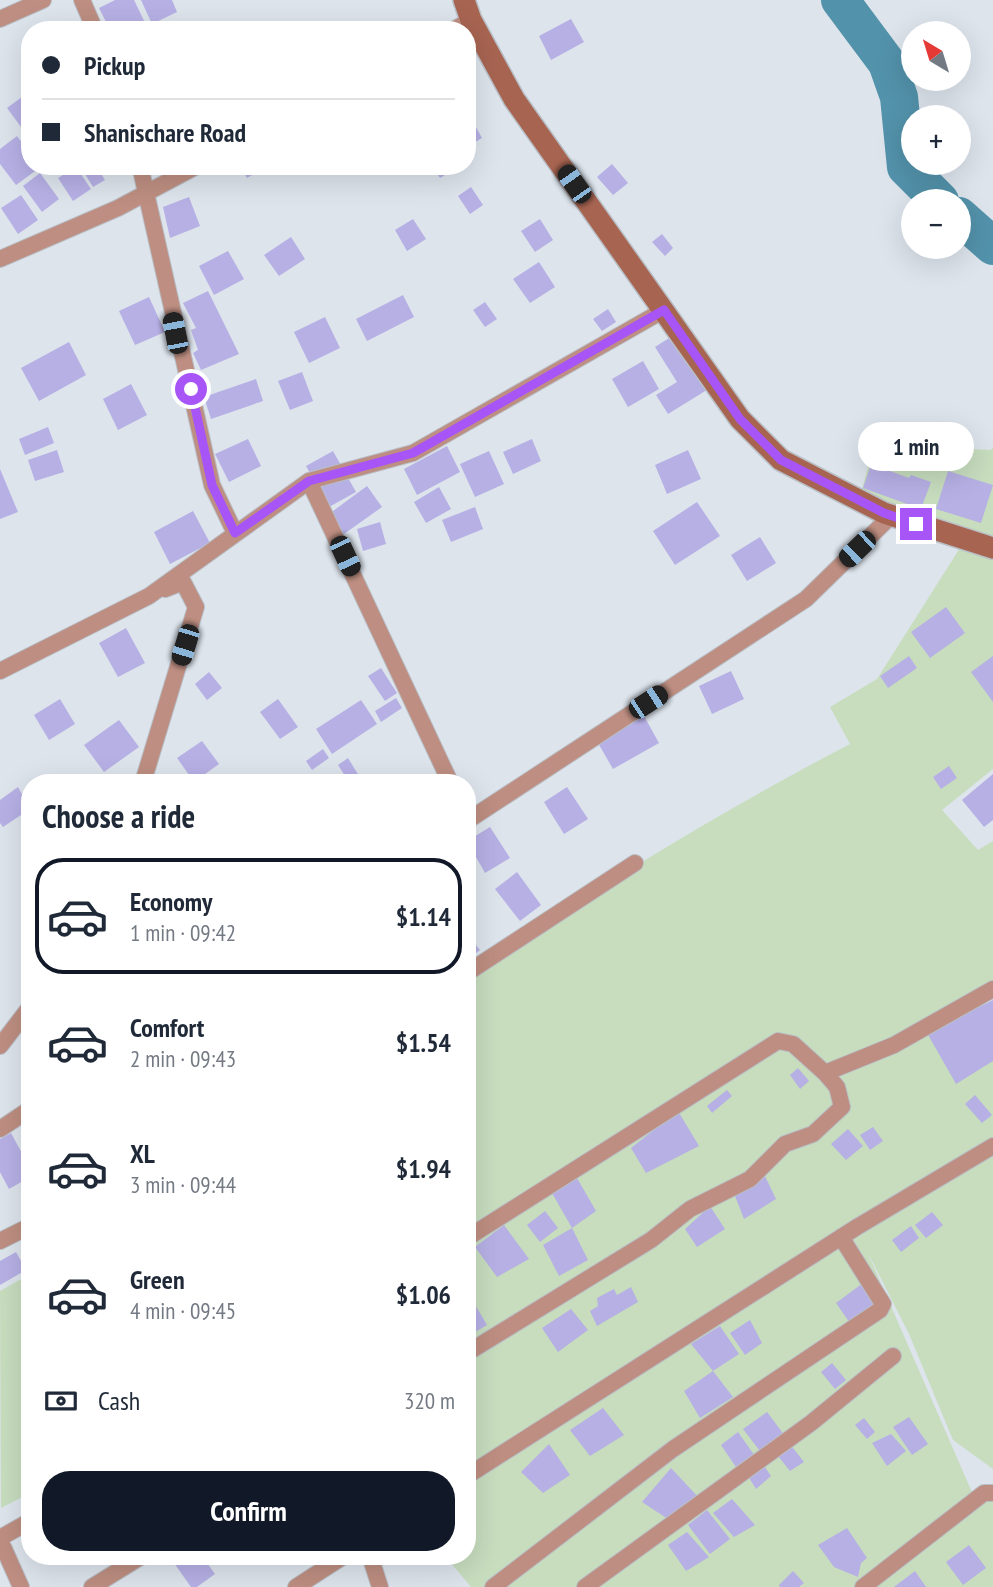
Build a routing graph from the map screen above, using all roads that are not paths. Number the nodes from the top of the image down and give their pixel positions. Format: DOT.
graph roads {
  1 [pos="43,0"];
  2 [pos="82,0"];
  3 [pos="0,19"];
  4 [pos="91,21"];
  5 [pos="476,38"];
  6 [pos="142,175"];
  7 [pos="180,175"];
  8 [pos="146,193"];
  9 [pos="0,259"];
  10 [pos="664,310"];
  11 [pos="309,481"];
  12 [pos="891,516"];
  13 [pos="235,533"];
  14 [pos="993,548"];
  15 [pos="149,596"];
  16 [pos="0,671"];
  17 [pos="144,774"];
  18 [pos="446,774"];
  19 [pos="476,814"];
  20 [pos="635,863"];
  21 [pos="476,968"];
  22 [pos="993,989"];
  23 [pos="21,1019"];
  24 [pos="0,1046"];
  25 [pos="825,1073"];
  26 [pos="21,1115"];
  27 [pos="0,1129"];
  28 [pos="993,1146"];
  29 [pos="21,1230"];
  30 [pos="476,1232"];
  31 [pos="841,1237"];
  32 [pos="0,1241"];
  33 [pos="476,1347"];
  34 [pos="893,1356"];
  35 [pos="476,1470"];
  36 [pos="993,1493"];
  37 [pos="21,1528"];
  38 [pos="1,1545"];
  39 [pos="127,1565"];
  40 [pos="330,1565"];
  41 [pos="373,1565"];
  42 [pos="20,1587"];
  43 [pos="92,1587"];
  44 [pos="296,1587"];
  45 [pos="380,1587"];
  46 [pos="494,1587"];
  47 [pos="585,1587"];
  48 [pos="863,1587"];
  1 -- 3 [label="street"];
  2 -- 4 [label="street"];
  5 -- 10 [label="street"];
  6 -- 8 [label="street"];
  7 -- 8 [label="street"];
  8 -- 9 [label="street"];
  8 -- 13 [label="street"];
  10 -- 11 [label="street"];
  10 -- 12 [label="street"];
  11 -- 13 [label="street"];
  11 -- 18 [label="street"];
  12 -- 14 [label="street"];
  12 -- 19 [label="street"];
  13 -- 15 [label="street"];
  15 -- 16 [label="street"];
  15 -- 17 [label="street"];
  20 -- 21 [label="street"];
  22 -- 25 [label="street"];
  23 -- 24 [label="street"];
  25 -- 30 [label="street"];
  25 -- 33 [label="street"];
  26 -- 27 [label="street"];
  28 -- 31 [label="street"];
  29 -- 32 [label="street"];
  31 -- 35 [label="street"];
  31 -- 46 [label="street"];
  34 -- 47 [label="street"];
  36 -- 48 [label="street"];
  37 -- 38 [label="street"];
  38 -- 42 [label="street"];
  39 -- 43 [label="street"];
  40 -- 44 [label="street"];
  41 -- 45 [label="street"];
}
